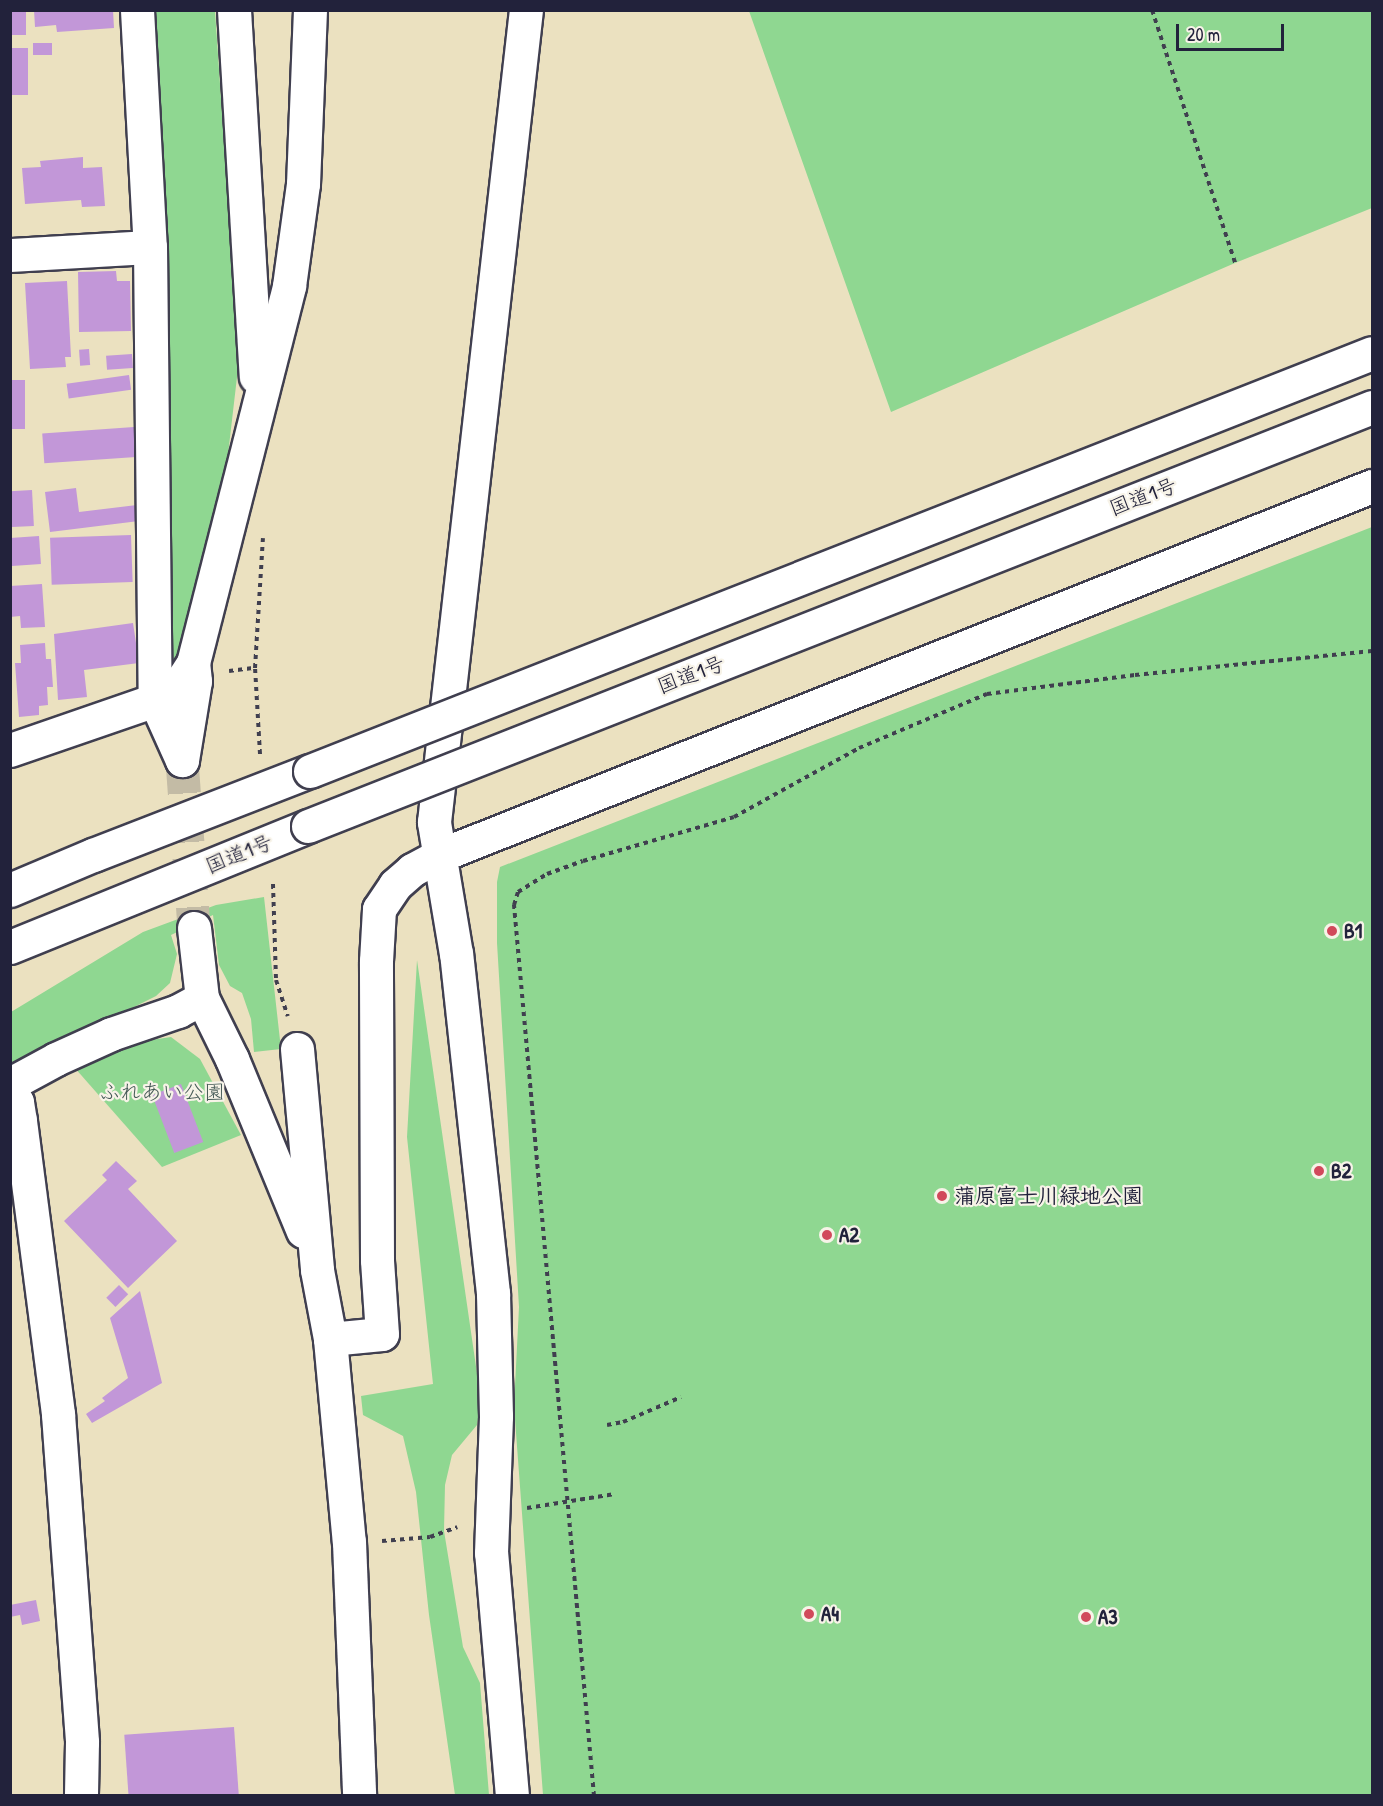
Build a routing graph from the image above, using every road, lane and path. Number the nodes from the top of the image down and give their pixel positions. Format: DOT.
graph roads {
  1 [pos="137,10"];
  2 [pos="234,10"];
  3 [pos="310,10"];
  4 [pos="526,10"];
  5 [pos="1152,10"];
  6 [pos="150,247"];
  7 [pos="10,255"];
  8 [pos="1235,263"];
  9 [pos="1372,352"];
  10 [pos="258,405"];
  11 [pos="1372,407"];
  12 [pos="1372,486"];
  13 [pos="260,613"];
  14 [pos="1372,651"];
  15 [pos="193,663"];
  16 [pos="255,668"];
  17 [pos="230,671"];
  18 [pos="155,700"];
  19 [pos="10,750"];
  20 [pos="260,752"];
  21 [pos="310,771"];
  22 [pos="438,856"];
  23 [pos="10,869"];
  24 [pos="273,884"];
  25 [pos="10,890"];
  26 [pos="134,896"];
  27 [pos="194,928"];
  28 [pos="10,947"];
  29 [pos="10,970"];
  30 [pos="276,980"];
  31 [pos="202,998"];
  32 [pos="297,1049"];
  33 [pos="10,1084"];
  34 [pos="10,1090"];
  35 [pos="317,1270"];
  36 [pos="330,1339"];
  37 [pos="681,1397"];
  38 [pos="607,1425"];
  39 [pos="430,1537"];
  40 [pos="378,1542"];
  41 [pos="81,1796"];
  42 [pos="359,1796"];
  43 [pos="512,1796"];
  44 [pos="594,1796"];
  1 -- 6 [label="main road"];
  2 -- 10 [label="main road"];
  3 -- 10 [label="main road"];
  4 -- 22 [label="main road"];
  5 -- 8 [label="path"];
  6 -- 7 [label="main road"];
  6 -- 18 [label="main road"];
  9 -- 21 [label="main road, bridge"];
  10 -- 15 [label="main road"];
  11 -- 26 [label="main road, 国道1号, bridge"];
  12 -- 22 [label="main road"];
  13 -- 16 [label="path"];
  14 -- 44 [label="path"];
  15 -- 18 [label="main road"];
  15 -- 18 [label="main road"];
  16 -- 17 [label="path"];
  16 -- 20 [label="path"];
  18 -- 19 [label="main road"];
  21 -- 23 [label="main road"];
  21 -- 25 [label="main road"];
  22 -- 36 [label="main road"];
  22 -- 43 [label="main road"];
  24 -- 30 [label="path"];
  26 -- 28 [label="main road, 国道1号"];
  26 -- 29 [label="main road"];
  27 -- 31 [label="main road"];
  31 -- 33 [label="main road"];
  31 -- 35 [label="main road"];
  32 -- 35 [label="main road"];
  34 -- 41 [label="main road"];
  35 -- 36 [label="main road"];
  36 -- 42 [label="main road"];
  37 -- 38 [label="path"];
  39 -- 40 [label="path"];
}
